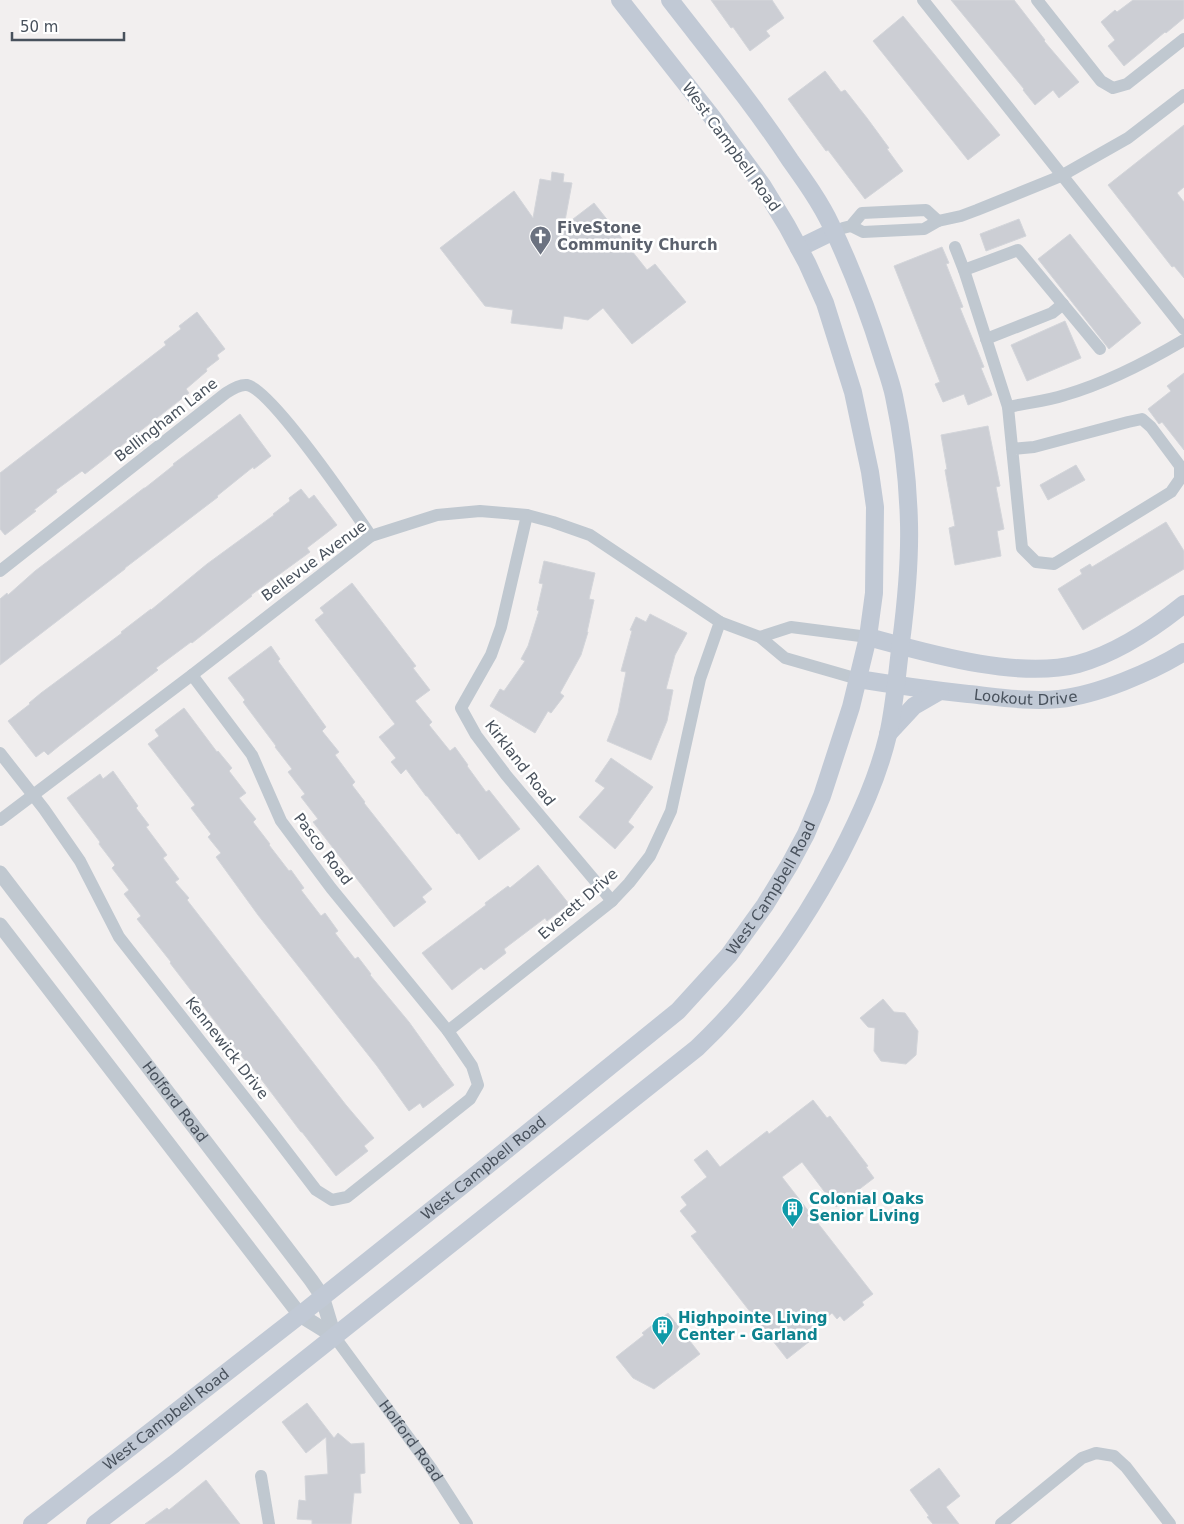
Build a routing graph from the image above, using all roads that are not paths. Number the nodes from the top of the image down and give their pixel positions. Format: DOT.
graph roads {
  1 [pos="620,0"];
  2 [pos="670,0"];
  3 [pos="923,0"];
  4 [pos="1037,0"];
  5 [pos="1184,39"];
  6 [pos="1184,95"];
  7 [pos="1061,176"];
  8 [pos="883,212"];
  9 [pos="938,221"];
  10 [pos="852,226"];
  11 [pos="834,231"];
  12 [pos="884,231"];
  13 [pos="955,247"];
  14 [pos="799,248"];
  15 [pos="964,270"];
  16 [pos="1063,304"];
  17 [pos="1184,329"];
  18 [pos="986,339"];
  19 [pos="1184,340"];
  20 [pos="1100,349"];
  21 [pos="1008,407"];
  22 [pos="1012,449"];
  23 [pos="528,515"];
  24 [pos="371,536"];
  25 [pos="0,571"];
  26 [pos="1184,604"];
  27 [pos="720,622"];
  28 [pos="868,636"];
  29 [pos="760,637"];
  30 [pos="900,646"];
  31 [pos="1184,652"];
  32 [pos="192,675"];
  33 [pos="858,679"];
  34 [pos="896,686"];
  35 [pos="940,691"];
  36 [pos="888,735"];
  37 [pos="0,753"];
  38 [pos="33,795"];
  39 [pos="0,820"];
  40 [pos="0,873"];
  41 [pos="612,901"];
  42 [pos="0,925"];
  43 [pos="448,1030"];
  44 [pos="478,1085"];
  45 [pos="322,1296"];
  46 [pos="300,1315"];
  47 [pos="334,1336"];
  48 [pos="261,1476"];
  49 [pos="32,1524"];
  50 [pos="95,1524"];
  51 [pos="269,1524"];
  52 [pos="467,1524"];
  53 [pos="1001,1524"];
  54 [pos="1170,1524"];
  1 -- 14 [label="main road, West Campbell Road"];
  2 -- 11 [label="main road"];
  3 -- 7 [label="street"];
  4 -- 5 [label="street"];
  6 -- 7 [label="street"];
  7 -- 9 [label="street"];
  7 -- 17 [label="street"];
  8 -- 9 [label="street"];
  8 -- 10 [label="street"];
  8 -- 12 [label="street"];
  9 -- 12 [label="street"];
  10 -- 11 [label="street"];
  10 -- 12 [label="street"];
  11 -- 14 [label="main road"];
  11 -- 30 [label="main road"];
  13 -- 15 [label="street"];
  14 -- 28 [label="main road, West Campbell Road"];
  15 -- 16 [label="street"];
  15 -- 18 [label="street"];
  16 -- 18 [label="street"];
  16 -- 20 [label="street"];
  18 -- 21 [label="street"];
  19 -- 21 [label="street"];
  21 -- 22 [label="street"];
  22 -- 22 [label="street"];
  23 -- 24 [label="street, Bellevue Avenue"];
  23 -- 27 [label="street, Bellevue Avenue"];
  23 -- 41 [label="street, Kirkland Road"];
  24 -- 25 [label="street, Bellingham Lane"];
  24 -- 32 [label="street, Bellevue Avenue"];
  26 -- 30 [label="main road, Lookout Drive"];
  27 -- 29 [label="street, Bellevue Avenue"];
  27 -- 41 [label="street, Everett Drive"];
  28 -- 29 [label="street"];
  28 -- 30 [label="main road, Lookout Drive"];
  28 -- 33 [label="main road, West Campbell Road"];
  29 -- 33 [label="street, Bellevue Avenue"];
  30 -- 34 [label="main road"];
  31 -- 35 [label="main road, Lookout Drive"];
  32 -- 38 [label="street, Bellevue Avenue"];
  32 -- 43 [label="street, Pasco Road"];
  33 -- 34 [label="main road, Lookout Drive"];
  33 -- 45 [label="main road, West Campbell Road"];
  34 -- 35 [label="main road, Lookout Drive"];
  34 -- 36 [label="main road"];
  35 -- 36 [label="main road"];
  36 -- 47 [label="main road"];
  37 -- 38 [label="street, Kennewick Drive"];
  38 -- 39 [label="street, Bellevue Avenue"];
  38 -- 44 [label="street, Kennewick Drive"];
  40 -- 45 [label="street, Holford Road"];
  41 -- 43 [label="street, Everett Drive"];
  42 -- 46 [label="street, Holford Road"];
  43 -- 44 [label="street, Pasco Road"];
  45 -- 46 [label="main road, West Campbell Road"];
  45 -- 47 [label="street, Holford Road"];
  46 -- 47 [label="street, Holford Road"];
  46 -- 49 [label="main road, West Campbell Road"];
  47 -- 50 [label="main road"];
  47 -- 52 [label="street, Holford Road"];
  48 -- 51 [label="street"];
  53 -- 54 [label="street"];
}
